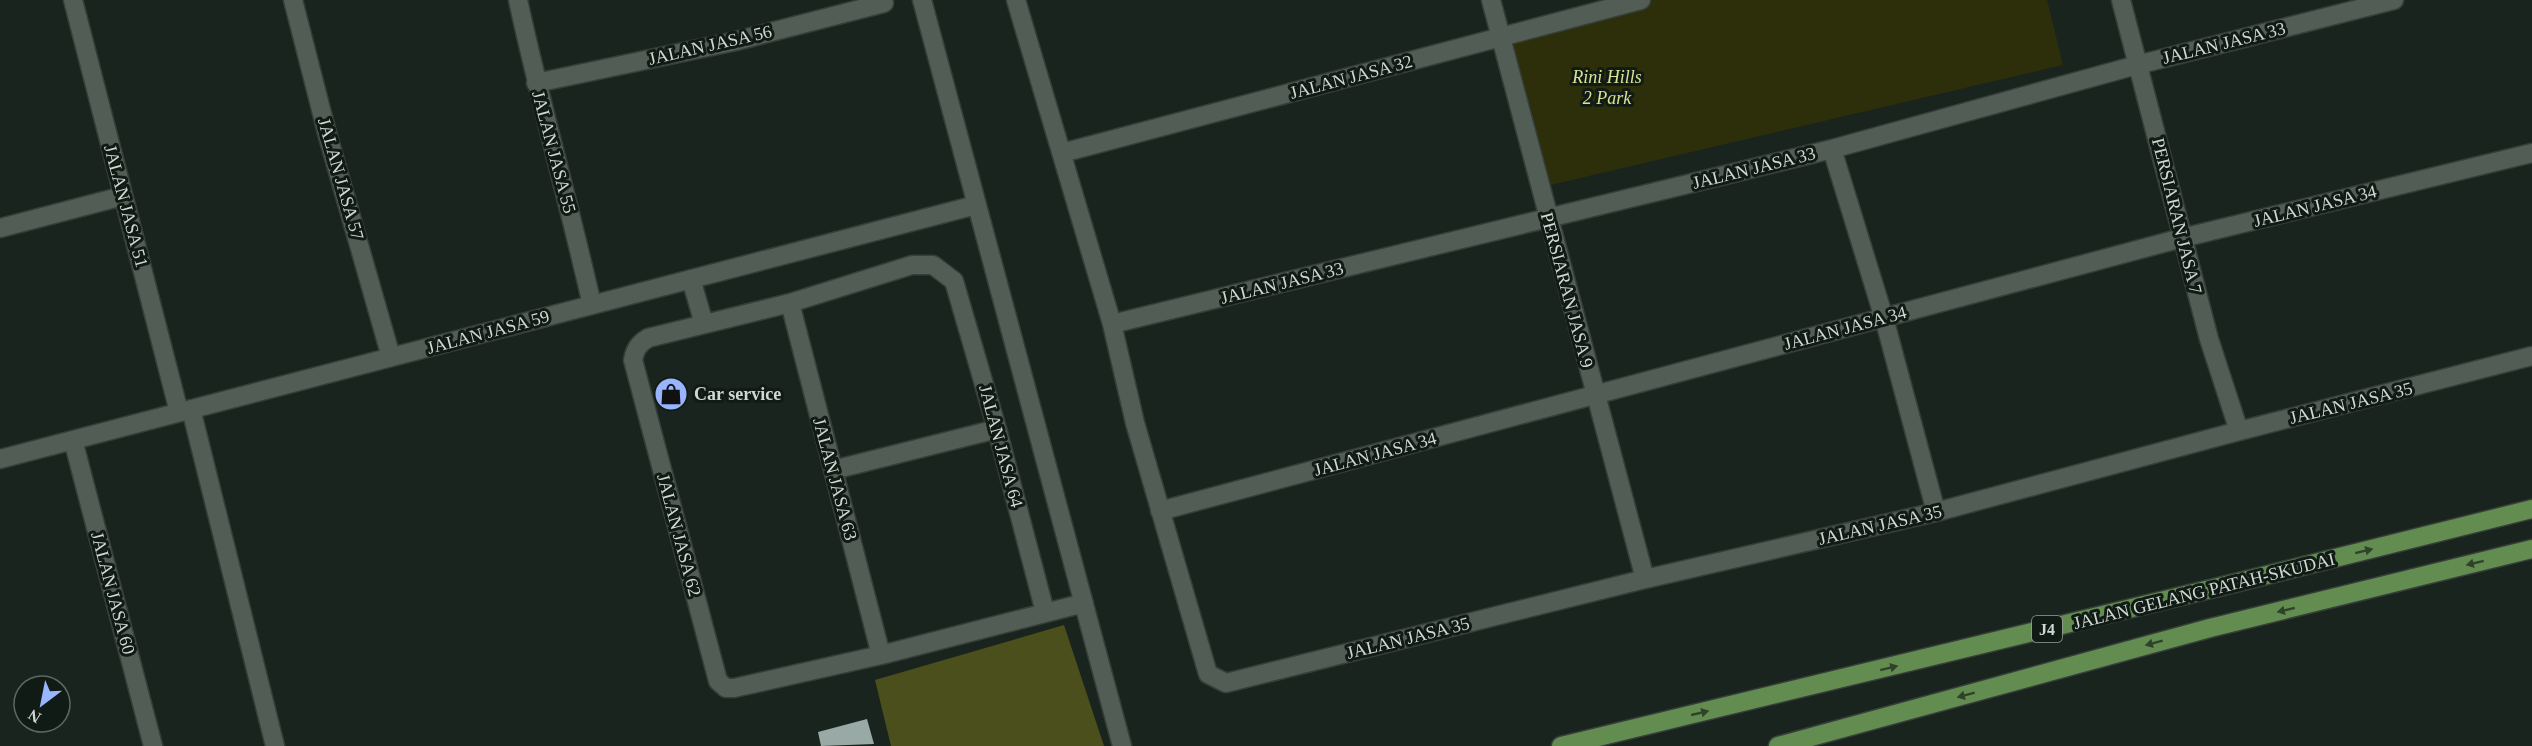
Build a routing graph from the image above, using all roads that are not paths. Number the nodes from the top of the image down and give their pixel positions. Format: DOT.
graph roads {
  1 [pos="73,0"];
  2 [pos="293,0"];
  3 [pos="518,0"];
  4 [pos="922,0"];
  5 [pos="1016,0"];
  6 [pos="1491,0"];
  7 [pos="1641,0"];
  8 [pos="2121,0"];
  9 [pos="2394,0"];
  10 [pos="884,3"];
  11 [pos="1501,37"];
  12 [pos="2137,65"];
  13 [pos="536,83"];
  14 [pos="1832,148"];
  15 [pos="1062,153"];
  16 [pos="2532,153"];
  17 [pos="123,196"];
  18 [pos="976,205"];
  19 [pos="1548,219"];
  20 [pos="0,228"];
  21 [pos="2182,238"];
  22 [pos="691,279"];
  23 [pos="954,280"];
  24 [pos="790,303"];
  25 [pos="592,305"];
  26 [pos="1884,318"];
  27 [pos="704,324"];
  28 [pos="1112,324"];
  29 [pos="2532,356"];
  30 [pos="391,357"];
  31 [pos="1594,395"];
  32 [pos="185,411"];
  33 [pos="997,429"];
  34 [pos="2239,431"];
  35 [pos="73,440"];
  36 [pos="0,459"];
  37 [pos="833,470"];
  38 [pos="2532,509"];
  39 [pos="1160,511"];
  40 [pos="1936,512"];
  41 [pos="2532,549"];
  42 [pos="1645,579"];
  43 [pos="1084,603"];
  44 [pos="1045,612"];
  45 [pos="881,655"];
  46 [pos="1664,722"];
  47 [pos="153,746"];
  48 [pos="275,746"];
  49 [pos="1122,746"];
  50 [pos="1561,746"];
  51 [pos="1602,746"];
  52 [pos="1778,746"];
  1 -- 17 [label="street, JALAN JASA 51"];
  2 -- 30 [label="street, JALAN JASA 57"];
  3 -- 13 [label="street, JALAN JASA 55"];
  4 -- 18 [label="street"];
  5 -- 15 [label="street"];
  6 -- 11 [label="street, PERSIARAN JASA 9"];
  7 -- 11 [label="street, JALAN JASA 32"];
  8 -- 12 [label="street, PERSIARAN JASA 7"];
  9 -- 12 [label="street, JALAN JASA 33"];
  10 -- 13 [label="street, JALAN JASA 56"];
  11 -- 15 [label="street, JALAN JASA 32"];
  11 -- 19 [label="street, PERSIARAN JASA 9"];
  12 -- 14 [label="street, JALAN JASA 33"];
  12 -- 21 [label="street, PERSIARAN JASA 7"];
  13 -- 25 [label="street, JALAN JASA 55"];
  14 -- 19 [label="street, JALAN JASA 33"];
  14 -- 26 [label="street"];
  15 -- 28 [label="street"];
  16 -- 21 [label="street, JALAN JASA 34"];
  17 -- 20 [label="street"];
  17 -- 32 [label="street, JALAN JASA 51"];
  18 -- 22 [label="street, JALAN JASA 59"];
  18 -- 43 [label="street"];
  19 -- 28 [label="street, JALAN JASA 33"];
  19 -- 31 [label="street, PERSIARAN JASA 9"];
  21 -- 26 [label="street, JALAN JASA 34"];
  21 -- 34 [label="street, PERSIARAN JASA 7"];
  22 -- 25 [label="street, JALAN JASA 59"];
  22 -- 27 [label="street"];
  23 -- 24 [label="street, JALAN JASA 62"];
  23 -- 33 [label="street, JALAN JASA 64"];
  24 -- 27 [label="street, JALAN JASA 62"];
  24 -- 37 [label="street, JALAN JASA 63"];
  25 -- 30 [label="street, JALAN JASA 59"];
  26 -- 31 [label="street, JALAN JASA 34"];
  26 -- 40 [label="street"];
  27 -- 45 [label="street, JALAN JASA 62"];
  28 -- 39 [label="street"];
  29 -- 34 [label="street, JALAN JASA 35"];
  30 -- 32 [label="street, JALAN JASA 59"];
  31 -- 39 [label="street, JALAN JASA 34"];
  31 -- 42 [label="street, PERSIARAN JASA 9"];
  32 -- 35 [label="street, JALAN JASA 59"];
  32 -- 48 [label="street, JALAN JASA 51"];
  33 -- 37 [label="street"];
  33 -- 44 [label="street, JALAN JASA 64"];
  34 -- 40 [label="street, JALAN JASA 35"];
  35 -- 36 [label="street, JALAN JASA 59"];
  35 -- 47 [label="street, JALAN JASA 60"];
  37 -- 45 [label="street, JALAN JASA 63"];
  46 -- 38 [label="main road, JALAN GELANG PATAH-SKUDAI / J4, one-way"];
  39 -- 42 [label="street, JALAN JASA 35"];
  40 -- 42 [label="street, JALAN JASA 35"];
  41 -- 52 [label="main road, JALAN GELANG PATAH-SKUDAI / J4, one-way"];
  43 -- 44 [label="street, JALAN JASA 62"];
  43 -- 49 [label="street"];
  44 -- 45 [label="street, JALAN JASA 62"];
  46 -- 50 [label="main road, JALAN GELANG PATAH-SKUDAI / J4"];
  46 -- 51 [label="main road"];
}
